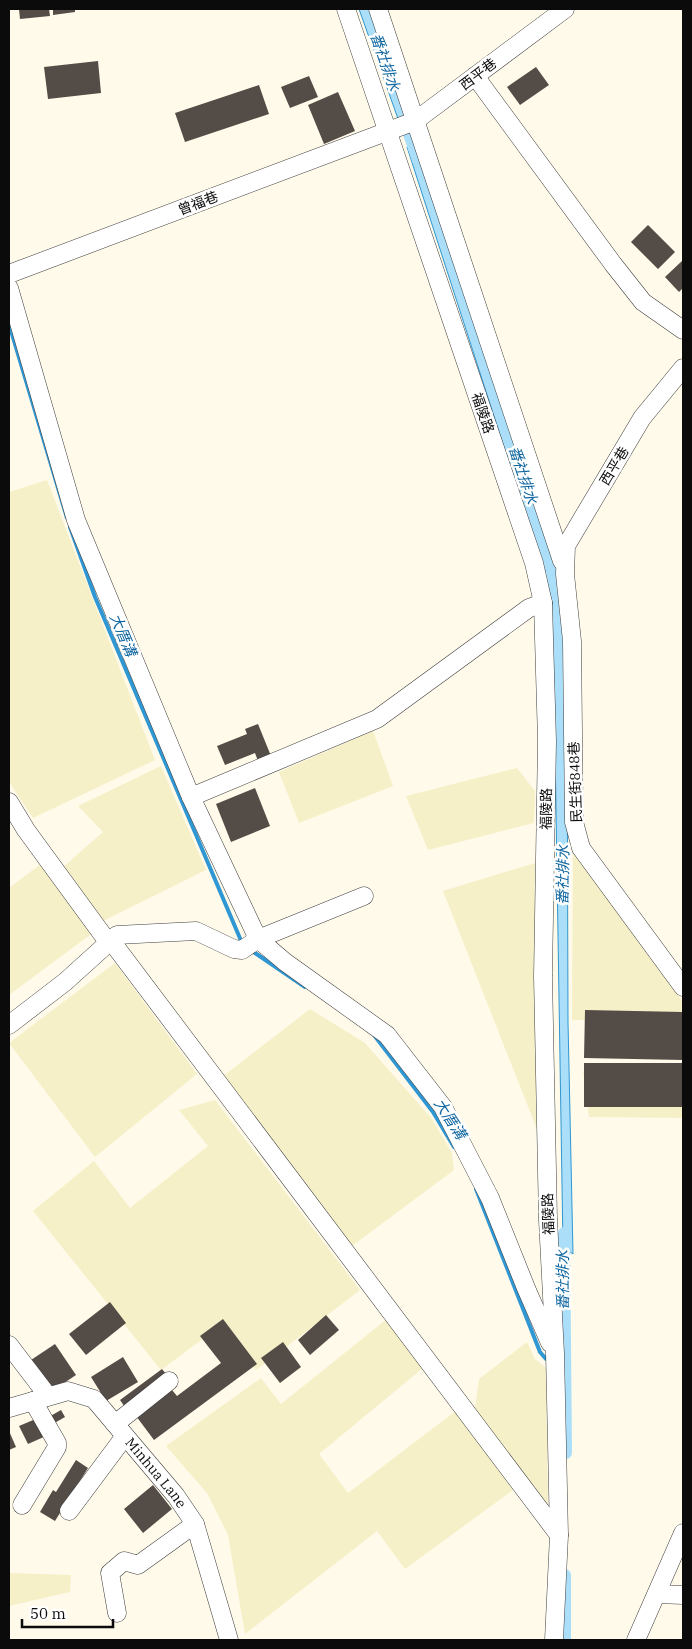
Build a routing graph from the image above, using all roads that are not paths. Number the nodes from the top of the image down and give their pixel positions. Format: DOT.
graph roads {
  1 [pos="346,9"];
  2 [pos="378,9"];
  3 [pos="566,9"];
  4 [pos="475,76"];
  5 [pos="415,121"];
  6 [pos="387,132"];
  7 [pos="9,274"];
  8 [pos="9,288"];
  9 [pos="683,330"];
  10 [pos="683,368"];
  11 [pos="565,571"];
  12 [pos="538,581"];
  13 [pos="543,603"];
  14 [pos="191,797"];
  15 [pos="9,802"];
  16 [pos="364,896"];
  17 [pos="258,939"];
  18 [pos="112,942"];
  19 [pos="683,987"];
  20 [pos="9,1025"];
  21 [pos="9,1345"];
  22 [pos="555,1353"];
  23 [pos="169,1381"];
  24 [pos="40,1398"];
  25 [pos="9,1408"];
  26 [pos="120,1430"];
  27 [pos="22,1505"];
  28 [pos="68,1510"];
  29 [pos="195,1524"];
  30 [pos="683,1533"];
  31 [pos="559,1535"];
  32 [pos="657,1594"];
  33 [pos="683,1595"];
  34 [pos="117,1613"];
  35 [pos="229,1640"];
  36 [pos="554,1640"];
  37 [pos="636,1640"];
  1 -- 6 [label="street, 福陵路"];
  2 -- 5 [label="street"];
  3 -- 4 [label="street, 西平巷"];
  4 -- 5 [label="street, 西平巷"];
  4 -- 9 [label="street"];
  5 -- 6 [label="street, 西平巷"];
  5 -- 11 [label="street"];
  6 -- 7 [label="street, 曾福巷"];
  6 -- 12 [label="street, 福陵路"];
  8 -- 14 [label="street"];
  10 -- 11 [label="street, 西平巷"];
  11 -- 12 [label="street"];
  11 -- 19 [label="street, 民生街848巷"];
  12 -- 13 [label="street, 福陵路"];
  13 -- 14 [label="street"];
  13 -- 22 [label="street, 福陵路"];
  14 -- 17 [label="street"];
  15 -- 18 [label="street"];
  16 -- 17 [label="street"];
  17 -- 18 [label="street"];
  17 -- 22 [label="street"];
  18 -- 20 [label="street"];
  18 -- 31 [label="street"];
  21 -- 24 [label="street"];
  22 -- 31 [label="street, 福陵路"];
  23 -- 26 [label="street"];
  24 -- 25 [label="street, Minhua Lane"];
  24 -- 26 [label="street, Minhua Lane"];
  24 -- 27 [label="street"];
  26 -- 28 [label="street"];
  26 -- 29 [label="street, Minhua Lane"];
  29 -- 34 [label="street"];
  29 -- 35 [label="street, Minhua Lane"];
  30 -- 32 [label="street"];
  31 -- 36 [label="street, 福陵路"];
  32 -- 33 [label="street"];
  32 -- 37 [label="street"];
}
